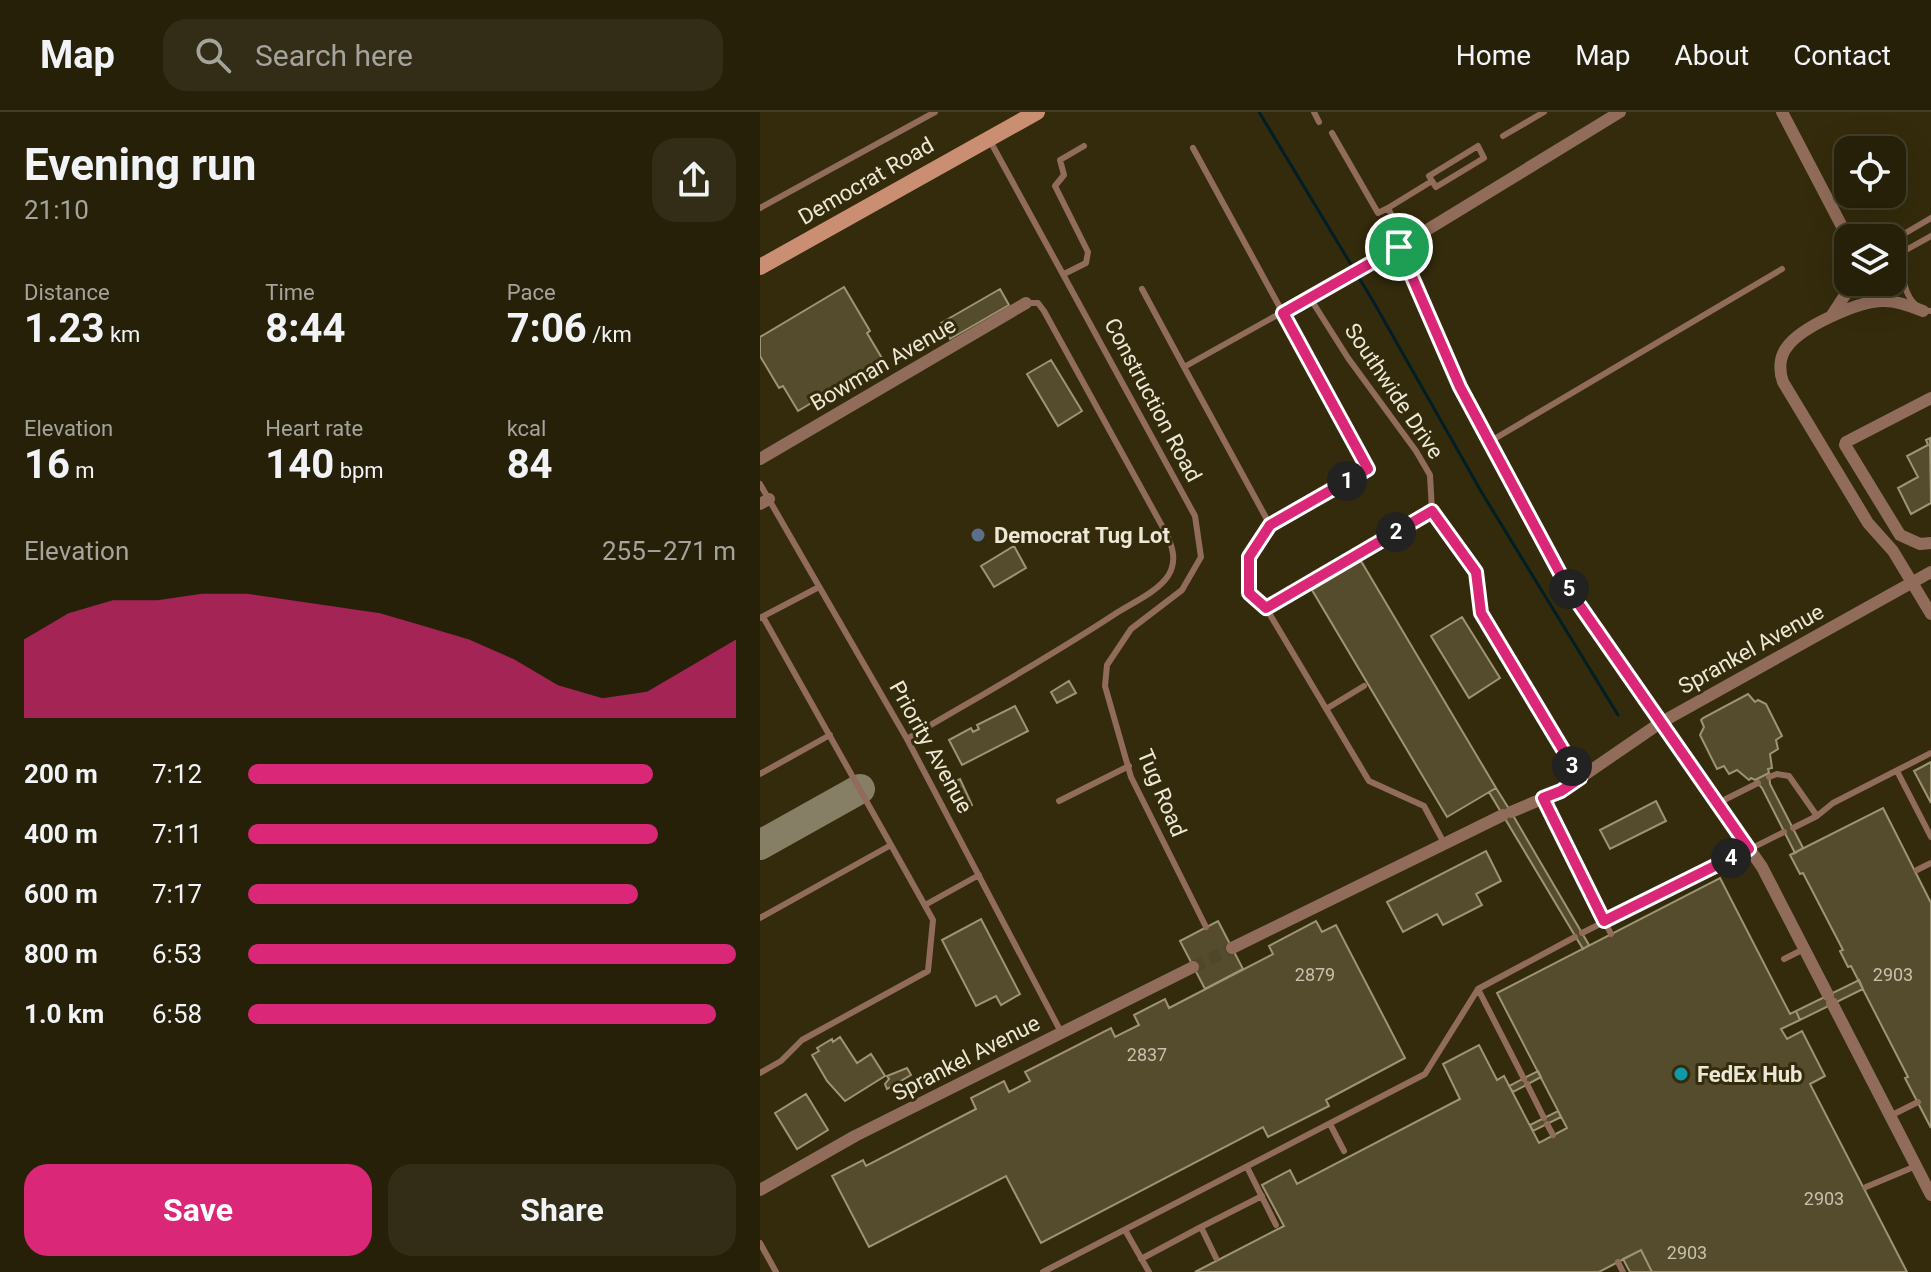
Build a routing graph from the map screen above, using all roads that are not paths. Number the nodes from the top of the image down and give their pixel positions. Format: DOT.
graph roads {
  1 [pos="935,112"];
  2 [pos="1037,112"];
  3 [pos="1314,112"];
  4 [pos="1544,112"];
  5 [pos="1620,112"];
  6 [pos="1782,112"];
  7 [pos="1319,122"];
  8 [pos="1332,133"];
  9 [pos="1503,136"];
  10 [pos="988,138"];
  11 [pos="1084,146"];
  12 [pos="1193,148"];
  13 [pos="1432,181"];
  14 [pos="760,208"];
  15 [pos="1388,208"];
  16 [pos="1931,218"];
  17 [pos="1841,224"];
  18 [pos="1906,233"];
  19 [pos="1931,236"];
  20 [pos="1403,245"];
  21 [pos="760,267"];
  22 [pos="1782,269"];
  23 [pos="1064,274"];
  24 [pos="1142,289"];
  25 [pos="1844,296"];
  26 [pos="1310,298"];
  27 [pos="1026,303"];
  28 [pos="1927,311"];
  29 [pos="1283,313"];
  30 [pos="1830,318"];
  31 [pos="1184,367"];
  32 [pos="1931,398"];
  33 [pos="1489,442"];
  34 [pos="760,459"];
  35 [pos="760,484"];
  36 [pos="764,502"];
  37 [pos="1432,511"];
  38 [pos="1270,525"];
  39 [pos="1931,543"];
  40 [pos="1931,572"];
  41 [pos="1913,583"];
  42 [pos="819,587"];
  43 [pos="1266,608"];
  44 [pos="1931,614"];
  45 [pos="762,617"];
  46 [pos="1107,665"];
  47 [pos="1364,686"];
  48 [pos="1326,709"];
  49 [pos="1660,723"];
  50 [pos="830,735"];
  51 [pos="907,739"];
  52 [pos="1931,753"];
  53 [pos="1129,766"];
  54 [pos="1897,771"];
  55 [pos="760,774"];
  56 [pos="1769,777"];
  57 [pos="1580,778"];
  58 [pos="1758,783"];
  59 [pos="1543,798"];
  60 [pos="1059,801"];
  61 [pos="1717,804"];
  62 [pos="1817,816"];
  63 [pos="1793,828"];
  64 [pos="1784,832"];
  65 [pos="1931,837"];
  66 [pos="1444,843"];
  67 [pos="891,845"];
  68 [pos="1749,849"];
  69 [pos="1931,863"];
  70 [pos="1917,870"];
  71 [pos="979,875"];
  72 [pos="925,905"];
  73 [pos="760,918"];
  74 [pos="1604,921"];
  75 [pos="1206,927"];
  76 [pos="1611,934"];
  77 [pos="1232,948"];
  78 [pos="1804,949"];
  79 [pos="1784,959"];
  80 [pos="1193,967"];
  81 [pos="1478,989"];
  82 [pos="1061,1032"];
  83 [pos="760,1073"];
  84 [pos="1547,1098"];
  85 [pos="1918,1102"];
  86 [pos="1537,1103"];
  87 [pos="1890,1116"];
  88 [pos="1330,1124"];
  89 [pos="1553,1135"];
  90 [pos="1344,1151"];
  91 [pos="1916,1166"];
  92 [pos="1247,1167"];
  93 [pos="1866,1187"];
  94 [pos="760,1190"];
  95 [pos="1931,1195"];
  96 [pos="1262,1196"];
  97 [pos="1276,1225"];
  98 [pos="1201,1227"];
  99 [pos="1125,1230"];
  100 [pos="760,1243"];
  101 [pos="1216,1258"];
  102 [pos="1141,1259"];
  103 [pos="1618,1262"];
  104 [pos="776,1272"];
  105 [pos="1043,1272"];
  106 [pos="1149,1272"];
  107 [pos="1623,1272"];
  1 -- 14 [label="lane"];
  2 -- 10 [label="main road, Democrat Road"];
  3 -- 7 [label="lane"];
  4 -- 9 [label="lane"];
  5 -- 20 [label="street"];
  6 -- 17 [label="street"];
  8 -- 15 [label="lane"];
  10 -- 21 [label="main road, Democrat Road"];
  10 -- 23 [label="lane, Construction Road"];
  11 -- 23 [label="lane"];
  12 -- 29 [label="lane"];
  13 -- 13 [label="lane"];
  13 -- 15 [label="lane"];
  15 -- 20 [label="lane"];
  16 -- 18 [label="lane"];
  19 -- 28 [label="lane"];
  20 -- 26 [label="lane"];
  20 -- 33 [label="street"];
  22 -- 33 [label="lane"];
  23 -- 46 [label="lane, Construction Road"];
  24 -- 31 [label="lane"];
  25 -- 30 [label="street"];
  26 -- 29 [label="lane"];
  26 -- 37 [label="lane, Southwide Drive"];
  27 -- 34 [label="street, Bowman Avenue"];
  27 -- 51 [label="lane"];
  28 -- 30 [label="street"];
  29 -- 31 [label="lane"];
  29 -- 38 [label="lane"];
  30 -- 41 [label="street"];
  31 -- 38 [label="lane"];
  32 -- 39 [label="street"];
  33 -- 49 [label="street"];
  35 -- 36 [label="lane, Priority Avenue"];
  36 -- 42 [label="lane, Priority Avenue"];
  37 -- 43 [label="lane"];
  37 -- 57 [label="lane"];
  38 -- 43 [label="lane"];
  40 -- 41 [label="street, Sprankel Avenue"];
  41 -- 44 [label="street"];
  41 -- 49 [label="street, Sprankel Avenue"];
  42 -- 45 [label="lane"];
  42 -- 51 [label="lane, Priority Avenue"];
  43 -- 48 [label="lane"];
  45 -- 50 [label="lane"];
  46 -- 53 [label="lane, Tug Road"];
  47 -- 48 [label="lane"];
  48 -- 66 [label="lane"];
  49 -- 57 [label="street, Sprankel Avenue"];
  49 -- 61 [label="street"];
  50 -- 55 [label="lane"];
  50 -- 67 [label="lane"];
  51 -- 71 [label="lane, Priority Avenue"];
  52 -- 54 [label="lane"];
  53 -- 60 [label="lane"];
  53 -- 75 [label="lane, Tug Road"];
  54 -- 62 [label="lane"];
  54 -- 65 [label="lane"];
  56 -- 62 [label="lane"];
  57 -- 59 [label="street, Sprankel Avenue"];
  58 -- 61 [label="lane"];
  59 -- 66 [label="street, Sprankel Avenue"];
  59 -- 74 [label="lane"];
  61 -- 68 [label="street"];
  62 -- 63 [label="lane"];
  64 -- 68 [label="lane"];
  66 -- 77 [label="street, Sprankel Avenue"];
  67 -- 72 [label="lane"];
  67 -- 73 [label="lane"];
  68 -- 74 [label="lane"];
  68 -- 78 [label="street"];
  69 -- 70 [label="lane"];
  71 -- 72 [label="lane"];
  71 -- 82 [label="lane, Priority Avenue"];
  72 -- 83 [label="lane"];
  74 -- 76 [label="lane"];
  74 -- 81 [label="lane"];
  78 -- 79 [label="lane"];
  78 -- 87 [label="street"];
  80 -- 82 [label="street, Sprankel Avenue"];
  81 -- 86 [label="lane"];
  81 -- 88 [label="lane"];
  82 -- 94 [label="street, Sprankel Avenue"];
  84 -- 86 [label="lane"];
  85 -- 87 [label="lane"];
  86 -- 89 [label="lane"];
  87 -- 91 [label="street"];
  88 -- 90 [label="lane"];
  88 -- 92 [label="lane"];
  91 -- 93 [label="lane"];
  91 -- 95 [label="street"];
  92 -- 96 [label="lane"];
  92 -- 99 [label="lane"];
  96 -- 97 [label="lane"];
  96 -- 98 [label="lane"];
  98 -- 101 [label="lane"];
  98 -- 102 [label="lane"];
  99 -- 102 [label="lane"];
  99 -- 105 [label="lane"];
  100 -- 104 [label="lane"];
  102 -- 106 [label="lane"];
  103 -- 107 [label="lane"];
}
